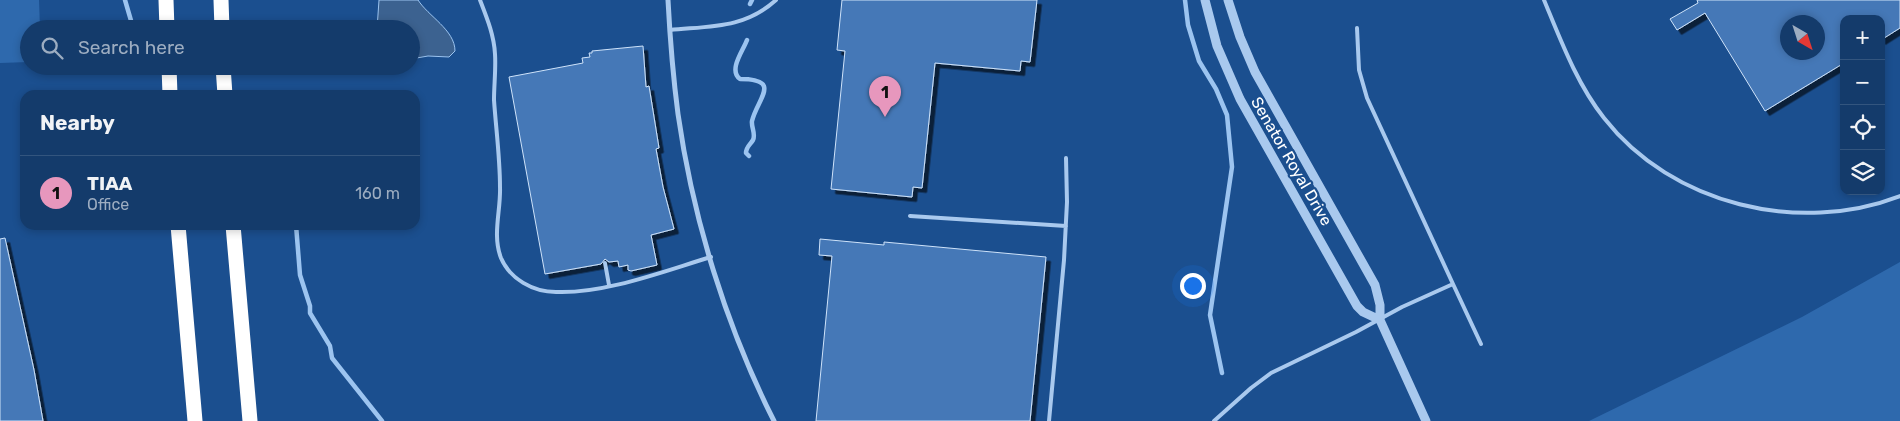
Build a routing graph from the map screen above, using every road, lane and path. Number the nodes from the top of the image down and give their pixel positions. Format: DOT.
graph roads {
  1 [pos="166,0"];
  2 [pos="221,0"];
  3 [pos="480,0"];
  4 [pos="668,0"];
  5 [pos="776,0"];
  6 [pos="1205,0"];
  7 [pos="1228,0"];
  8 [pos="1544,0"];
  9 [pos="167,20"];
  10 [pos="222,20"];
  11 [pos="1357,28"];
  12 [pos="670,30"];
  13 [pos="169,75"];
  14 [pos="224,75"];
  15 [pos="170,90"];
  16 [pos="225,90"];
  17 [pos="1066,158"];
  18 [pos="1900,196"];
  19 [pos="910,216"];
  20 [pos="1066,226"];
  21 [pos="178,230"];
  22 [pos="233,230"];
  23 [pos="710,257"];
  24 [pos="605,263"];
  25 [pos="1453,284"];
  26 [pos="609,285"];
  27 [pos="1380,320"];
  28 [pos="1481,344"];
  29 [pos="195,421"];
  30 [pos="250,421"];
  31 [pos="774,421"];
  32 [pos="1049,421"];
  33 [pos="1214,421"];
  34 [pos="1426,421"];
  1 -- 9 [label="highway"];
  2 -- 10 [label="highway"];
  3 -- 26 [label="lane"];
  4 -- 12 [label="street"];
  5 -- 12 [label="lane"];
  6 -- 27 [label="street, Senator Royal Drive"];
  7 -- 27 [label="street, Senator Royal Drive"];
  8 -- 18 [label="lane"];
  11 -- 25 [label="lane"];
  12 -- 23 [label="street"];
  13 -- 15 [label="highway"];
  14 -- 16 [label="highway"];
  17 -- 20 [label="lane"];
  19 -- 20 [label="lane"];
  20 -- 32 [label="lane"];
  21 -- 29 [label="highway"];
  22 -- 30 [label="highway"];
  23 -- 26 [label="lane"];
  23 -- 31 [label="street"];
  24 -- 26 [label="lane"];
  25 -- 27 [label="lane"];
  25 -- 28 [label="lane"];
  27 -- 33 [label="lane"];
  27 -- 34 [label="street, Senator Royal Drive"];
}
